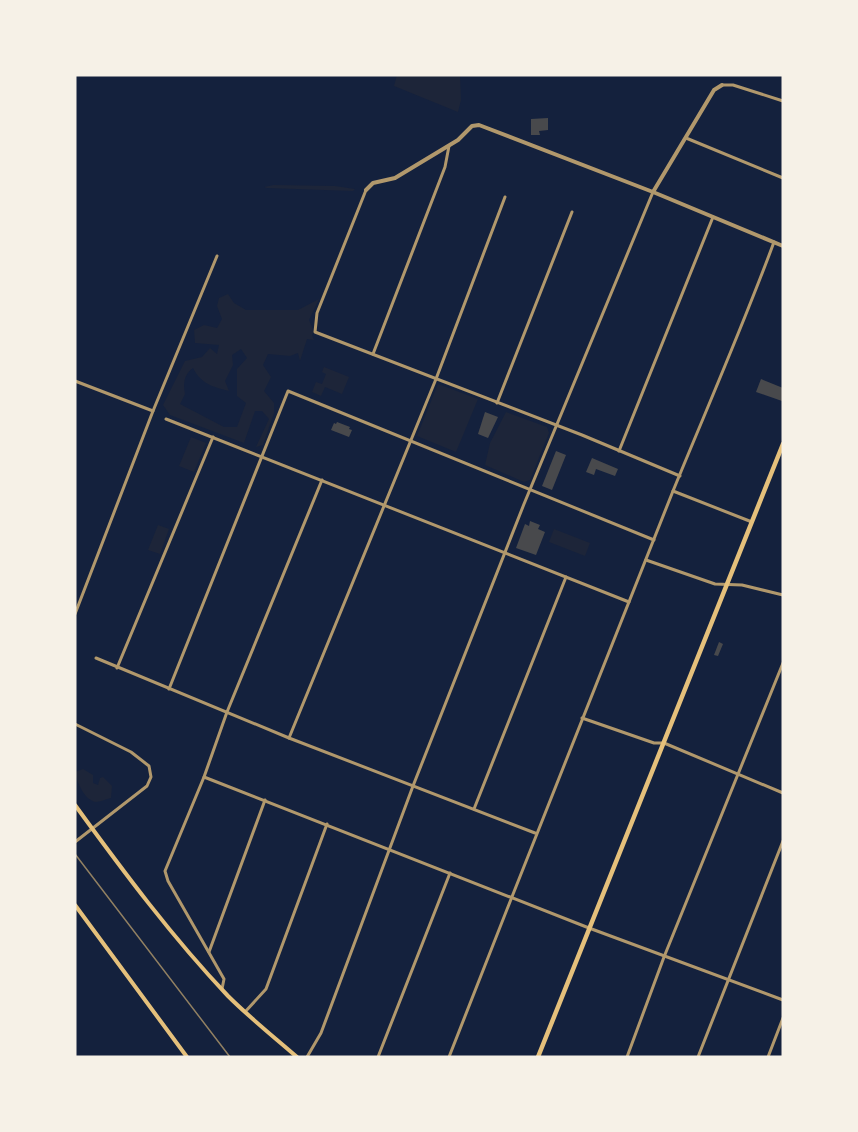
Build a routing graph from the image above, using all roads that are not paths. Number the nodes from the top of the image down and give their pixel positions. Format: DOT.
graph roads {
  1 [pos="722,85"];
  2 [pos="783,101"];
  3 [pos="686,138"];
  4 [pos="449,146"];
  5 [pos="783,178"];
  6 [pos="366,190"];
  7 [pos="653,192"];
  8 [pos="505,197"];
  9 [pos="572,212"];
  10 [pos="713,217"];
  11 [pos="774,242"];
  12 [pos="783,246"];
  13 [pos="217,256"];
  14 [pos="373,354"];
  15 [pos="436,379"];
  16 [pos="75,381"];
  17 [pos="497,403"];
  18 [pos="153,411"];
  19 [pos="166,418"];
  20 [pos="557,426"];
  21 [pos="213,437"];
  22 [pos="411,441"];
  23 [pos="783,444"];
  24 [pos="619,451"];
  25 [pos="781,453"];
  26 [pos="262,457"];
  27 [pos="680,476"];
  28 [pos="322,480"];
  29 [pos="530,489"];
  30 [pos="674,491"];
  31 [pos="385,505"];
  32 [pos="752,522"];
  33 [pos="654,540"];
  34 [pos="505,552"];
  35 [pos="646,560"];
  36 [pos="566,577"];
  37 [pos="727,584"];
  38 [pos="783,595"];
  39 [pos="629,602"];
  40 [pos="75,614"];
  41 [pos="96,658"];
  42 [pos="783,663"];
  43 [pos="117,668"];
  44 [pos="169,689"];
  45 [pos="227,712"];
  46 [pos="582,718"];
  47 [pos="75,724"];
  48 [pos="290,738"];
  49 [pos="664,743"];
  50 [pos="739,774"];
  51 [pos="204,777"];
  52 [pos="413,786"];
  53 [pos="783,793"];
  54 [pos="265,800"];
  55 [pos="75,805"];
  56 [pos="474,809"];
  57 [pos="327,824"];
  58 [pos="535,833"];
  59 [pos="783,841"];
  60 [pos="75,842"];
  61 [pos="389,849"];
  62 [pos="450,873"];
  63 [pos="512,897"];
  64 [pos="75,905"];
  65 [pos="589,928"];
  66 [pos="208,952"];
  67 [pos="664,957"];
  68 [pos="728,980"];
  69 [pos="222,989"];
  70 [pos="783,1000"];
  71 [pos="245,1012"];
  72 [pos="783,1018"];
  73 [pos="186,1057"];
  74 [pos="297,1057"];
  75 [pos="308,1057"];
  76 [pos="378,1057"];
  77 [pos="449,1057"];
  78 [pos="538,1057"];
  79 [pos="627,1057"];
  80 [pos="699,1057"];
  81 [pos="768,1057"];
  1 -- 2 [label="street"];
  1 -- 3 [label="street"];
  3 -- 5 [label="street"];
  3 -- 7 [label="street"];
  4 -- 6 [label="street"];
  4 -- 7 [label="street"];
  4 -- 14 [label="street"];
  6 -- 14 [label="street"];
  7 -- 10 [label="street"];
  7 -- 20 [label="street"];
  8 -- 15 [label="street"];
  9 -- 17 [label="street"];
  10 -- 11 [label="street"];
  10 -- 24 [label="street"];
  11 -- 12 [label="street"];
  11 -- 27 [label="street"];
  13 -- 18 [label="street"];
  14 -- 15 [label="street"];
  15 -- 17 [label="street"];
  15 -- 22 [label="street"];
  16 -- 18 [label="street"];
  17 -- 20 [label="street"];
  18 -- 40 [label="street"];
  19 -- 21 [label="street"];
  20 -- 24 [label="street"];
  20 -- 29 [label="street"];
  21 -- 26 [label="street"];
  21 -- 43 [label="street"];
  22 -- 26 [label="street"];
  22 -- 29 [label="street"];
  22 -- 31 [label="street"];
  23 -- 25 [label="main road"];
  24 -- 27 [label="street"];
  25 -- 32 [label="main road"];
  26 -- 28 [label="street"];
  26 -- 44 [label="street"];
  27 -- 30 [label="street"];
  28 -- 31 [label="street"];
  28 -- 45 [label="street"];
  29 -- 33 [label="street"];
  29 -- 34 [label="street"];
  30 -- 32 [label="street"];
  30 -- 33 [label="street"];
  31 -- 34 [label="street"];
  31 -- 48 [label="street"];
  32 -- 37 [label="main road"];
  33 -- 35 [label="street"];
  34 -- 36 [label="street"];
  34 -- 52 [label="street"];
  35 -- 37 [label="street"];
  35 -- 39 [label="street"];
  36 -- 39 [label="street"];
  36 -- 56 [label="street"];
  37 -- 38 [label="street"];
  37 -- 49 [label="main road"];
  39 -- 46 [label="street"];
  41 -- 43 [label="street"];
  42 -- 50 [label="street"];
  43 -- 44 [label="street"];
  44 -- 45 [label="street"];
  45 -- 48 [label="street"];
  45 -- 51 [label="street"];
  46 -- 49 [label="street"];
  46 -- 58 [label="street"];
  47 -- 60 [label="street"];
  48 -- 52 [label="street"];
  49 -- 50 [label="street"];
  49 -- 65 [label="main road"];
  50 -- 53 [label="street"];
  50 -- 67 [label="street"];
  51 -- 54 [label="street"];
  51 -- 66 [label="street"];
  52 -- 56 [label="street"];
  52 -- 61 [label="street"];
  54 -- 57 [label="street"];
  54 -- 66 [label="street"];
  55 -- 69 [label="main road"];
  56 -- 58 [label="street"];
  57 -- 61 [label="street"];
  57 -- 71 [label="street"];
  58 -- 63 [label="street"];
  59 -- 68 [label="street"];
  61 -- 62 [label="street"];
  61 -- 75 [label="street"];
  62 -- 63 [label="street"];
  62 -- 76 [label="street"];
  63 -- 65 [label="street"];
  63 -- 77 [label="street"];
  64 -- 73 [label="main road"];
  65 -- 67 [label="street"];
  65 -- 78 [label="main road"];
  66 -- 69 [label="street"];
  67 -- 68 [label="street"];
  67 -- 79 [label="street"];
  68 -- 70 [label="street"];
  68 -- 80 [label="street"];
  69 -- 71 [label="main road"];
  71 -- 74 [label="main road"];
  72 -- 81 [label="street"];
}
